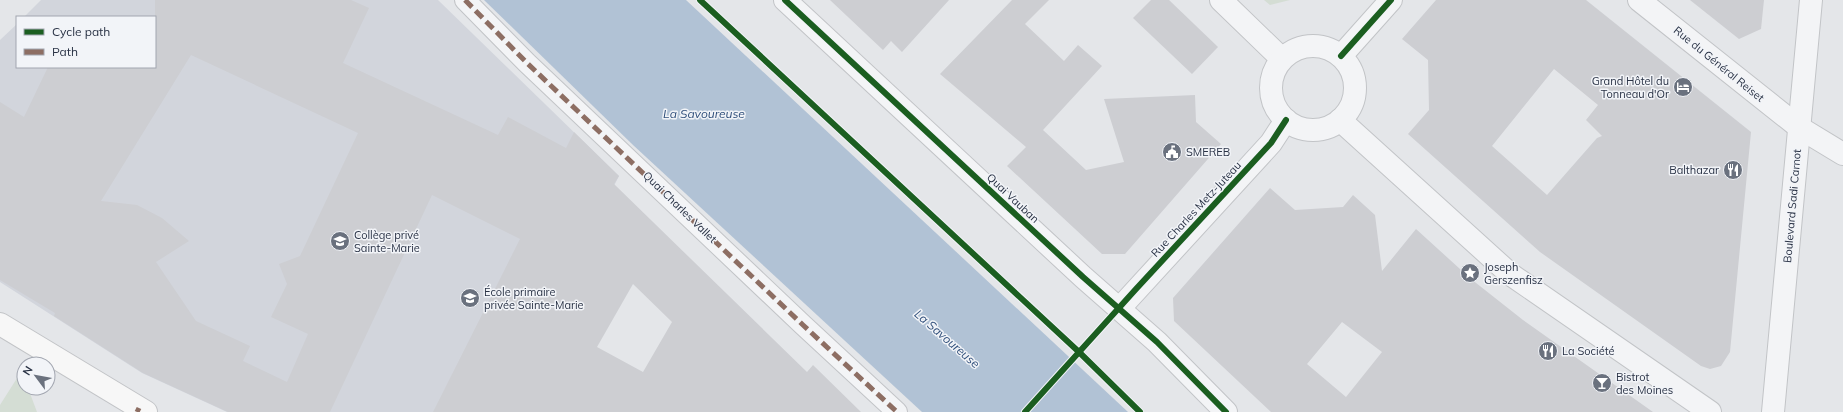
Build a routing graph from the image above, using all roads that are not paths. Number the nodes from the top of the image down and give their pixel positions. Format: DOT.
graph roads {
  1 [pos="465,0"];
  2 [pos="785,0"];
  3 [pos="1221,0"];
  4 [pos="1391,0"];
  5 [pos="1639,0"];
  6 [pos="1811,0"];
  7 [pos="1341,56"];
  8 [pos="1282,59"];
  9 [pos="1286,120"];
  10 [pos="1340,120"];
  11 [pos="1800,128"];
  12 [pos="1843,154"];
  13 [pos="1119,309"];
  14 [pos="0,324"];
  15 [pos="141,411"];
  16 [pos="897,412"];
  17 [pos="1226,412"];
  18 [pos="1710,412"];
  19 [pos="1773,412"];
  1 -- 16 [label="street, Quai Charles Vallet"];
  2 -- 13 [label="street, Quai Vauban"];
  3 -- 8 [label="street"];
  4 -- 7 [label="street"];
  5 -- 11 [label="street, Rue du Général Reiset"];
  6 -- 11 [label="street, Boulevard Sadi Carnot"];
  7 -- 8 [label="street"];
  7 -- 10 [label="street"];
  8 -- 9 [label="street"];
  9 -- 10 [label="street"];
  9 -- 13 [label="street, Rue Charles Metz-Juteau"];
  10 -- 18 [label="street"];
  11 -- 12 [label="street, Rue du Général Reiset"];
  11 -- 19 [label="street, Boulevard Sadi Carnot"];
  13 -- 17 [label="street, Quai Vauban"];
  14 -- 15 [label="main road"];
}
